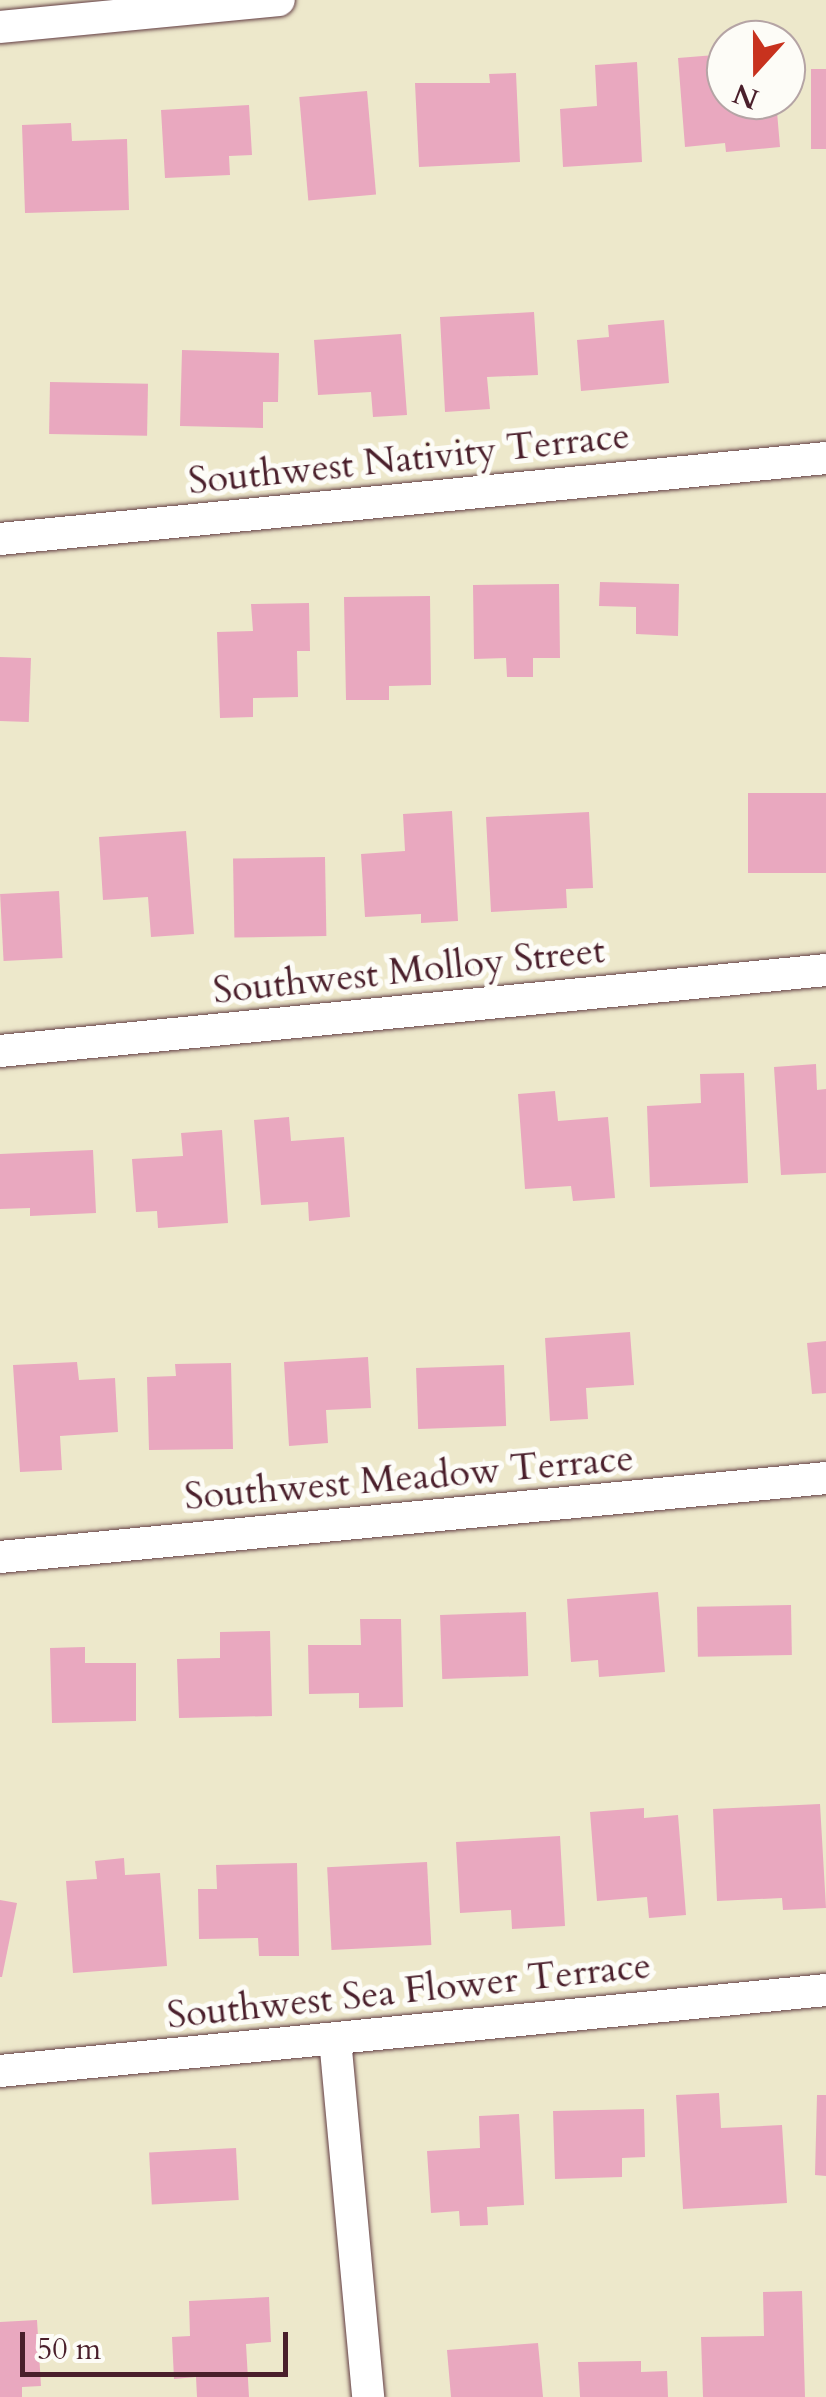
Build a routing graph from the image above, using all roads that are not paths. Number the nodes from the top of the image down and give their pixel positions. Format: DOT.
graph roads {
  1 [pos="279,0"];
  2 [pos="0,26"];
  3 [pos="826,458"];
  4 [pos="0,538"];
  5 [pos="826,970"];
  6 [pos="0,1051"];
  7 [pos="826,1478"];
  8 [pos="0,1558"];
  9 [pos="826,1990"];
  10 [pos="335,2039"];
  11 [pos="0,2070"];
  12 [pos="368,2397"];
  1 -- 2 [label="street"];
  3 -- 4 [label="street, Southwest Nativity Terrace"];
  5 -- 6 [label="street, Southwest Molloy Street"];
  7 -- 8 [label="street, Southwest Meadow Terrace"];
  9 -- 10 [label="street, Southwest Sea Flower Terrace"];
  10 -- 11 [label="street, Southwest Sea Flower Terrace"];
  10 -- 12 [label="street"];
}
